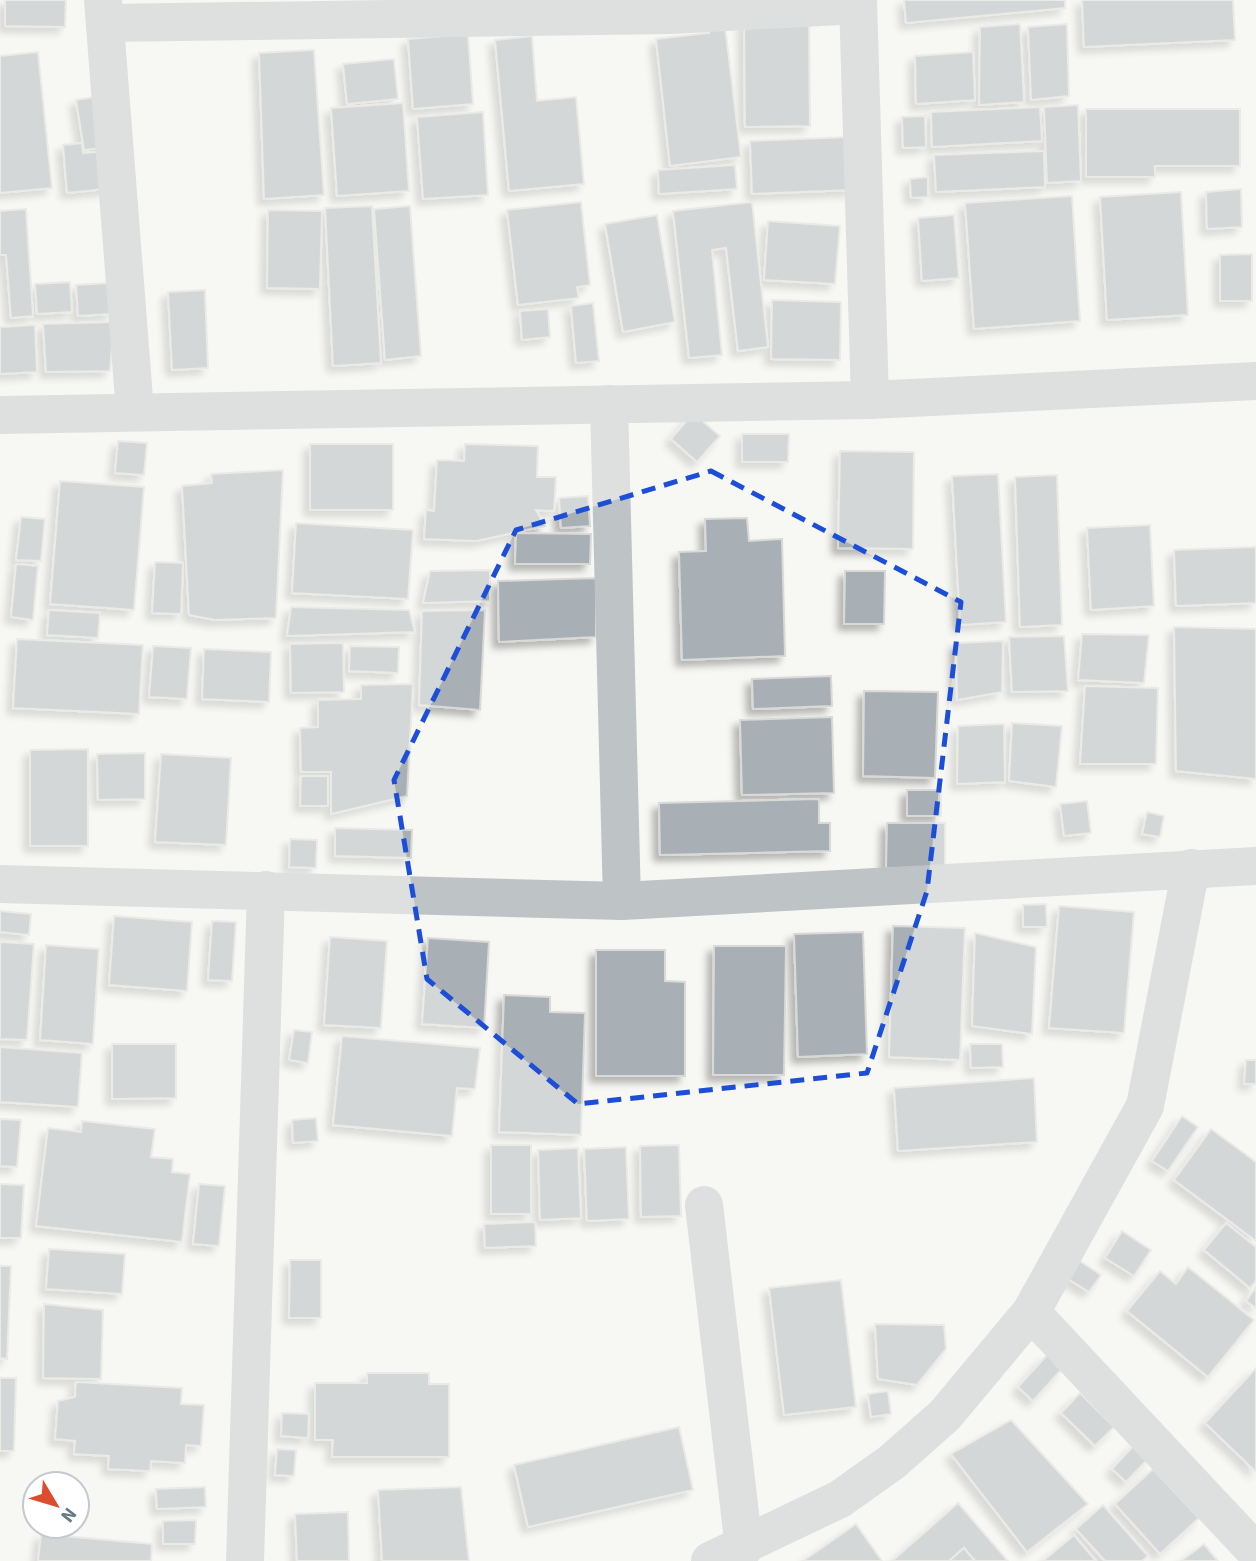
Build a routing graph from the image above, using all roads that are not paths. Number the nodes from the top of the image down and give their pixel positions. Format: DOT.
graph roads {
  1 [pos="858,3"];
  2 [pos="496,7"];
  3 [pos="104,11"];
  4 [pos="1256,381"];
  5 [pos="870,400"];
  6 [pos="609,404"];
  7 [pos="135,412"];
  8 [pos="0,415"];
  9 [pos="1256,866"];
  10 [pos="1191,868"];
  11 [pos="0,884"];
  12 [pos="266,890"];
  13 [pos="622,901"];
  14 [pos="704,1205"];
  15 [pos="1031,1312"];
  16 [pos="1256,1552"];
  17 [pos="727,1554"];
  18 [pos="245,1561"];
  1 -- 2 [label="street"];
  1 -- 5 [label="street"];
  2 -- 3 [label="street"];
  3 -- 7 [label="street"];
  4 -- 5 [label="street"];
  5 -- 6 [label="street"];
  6 -- 7 [label="street"];
  6 -- 13 [label="street"];
  7 -- 8 [label="street"];
  9 -- 10 [label="street"];
  10 -- 13 [label="street"];
  10 -- 15 [label="street"];
  11 -- 12 [label="street"];
  12 -- 13 [label="street"];
  12 -- 18 [label="street"];
  14 -- 17 [label="street"];
  15 -- 16 [label="street"];
  15 -- 17 [label="street"];
}
